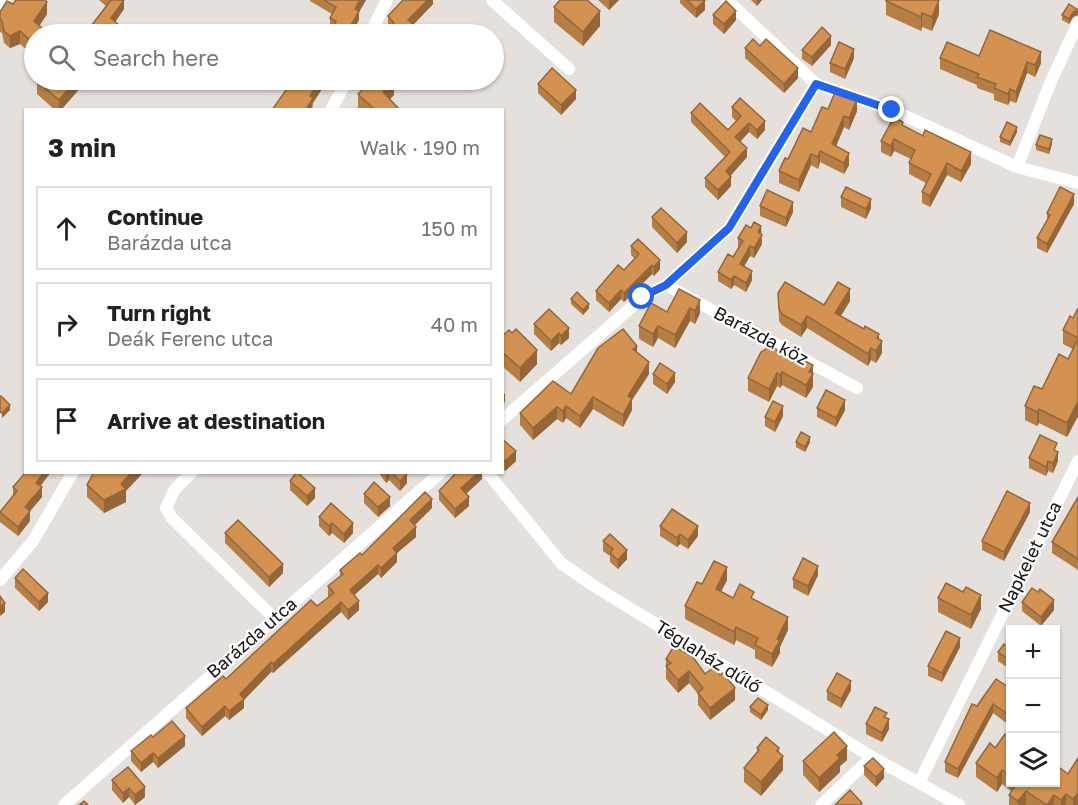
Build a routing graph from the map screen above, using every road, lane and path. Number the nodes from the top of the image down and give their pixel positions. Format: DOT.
graph roads {
  1 [pos="5,0"];
  2 [pos="387,0"];
  3 [pos="492,0"];
  4 [pos="727,0"];
  5 [pos="0,8"];
  6 [pos="1078,23"];
  7 [pos="375,24"];
  8 [pos="569,69"];
  9 [pos="816,84"];
  10 [pos="342,90"];
  11 [pos="332,108"];
  12 [pos="1017,166"];
  13 [pos="1078,183"];
  14 [pos="666,285"];
  15 [pos="857,388"];
  16 [pos="504,418"];
  17 [pos="1078,461"];
  18 [pos="72,474"];
  19 [pos="190,474"];
  20 [pos="439,474"];
  21 [pos="489,474"];
  22 [pos="0,580"];
  23 [pos="275,619"];
  24 [pos="872,758"];
  25 [pos="919,783"];
  26 [pos="64,805"];
  27 [pos="821,805"];
  28 [pos="959,805"];
  1 -- 5 [label="street"];
  2 -- 7 [label="street"];
  3 -- 8 [label="street"];
  4 -- 9 [label="street"];
  6 -- 12 [label="street"];
  9 -- 12 [label="street"];
  9 -- 14 [label="street"];
  10 -- 11 [label="street"];
  12 -- 13 [label="street"];
  14 -- 15 [label="street, Barázda köz"];
  14 -- 16 [label="street"];
  17 -- 25 [label="street, Napkelet utca"];
  18 -- 22 [label="street"];
  19 -- 23 [label="street"];
  20 -- 23 [label="street, Barázda utca"];
  21 -- 24 [label="street, Téglaház dűlő"];
  23 -- 26 [label="street, Barázda utca"];
  24 -- 25 [label="street, Téglaház dűlő"];
  24 -- 27 [label="street"];
  25 -- 28 [label="street, Téglaház dűlő"];
}
